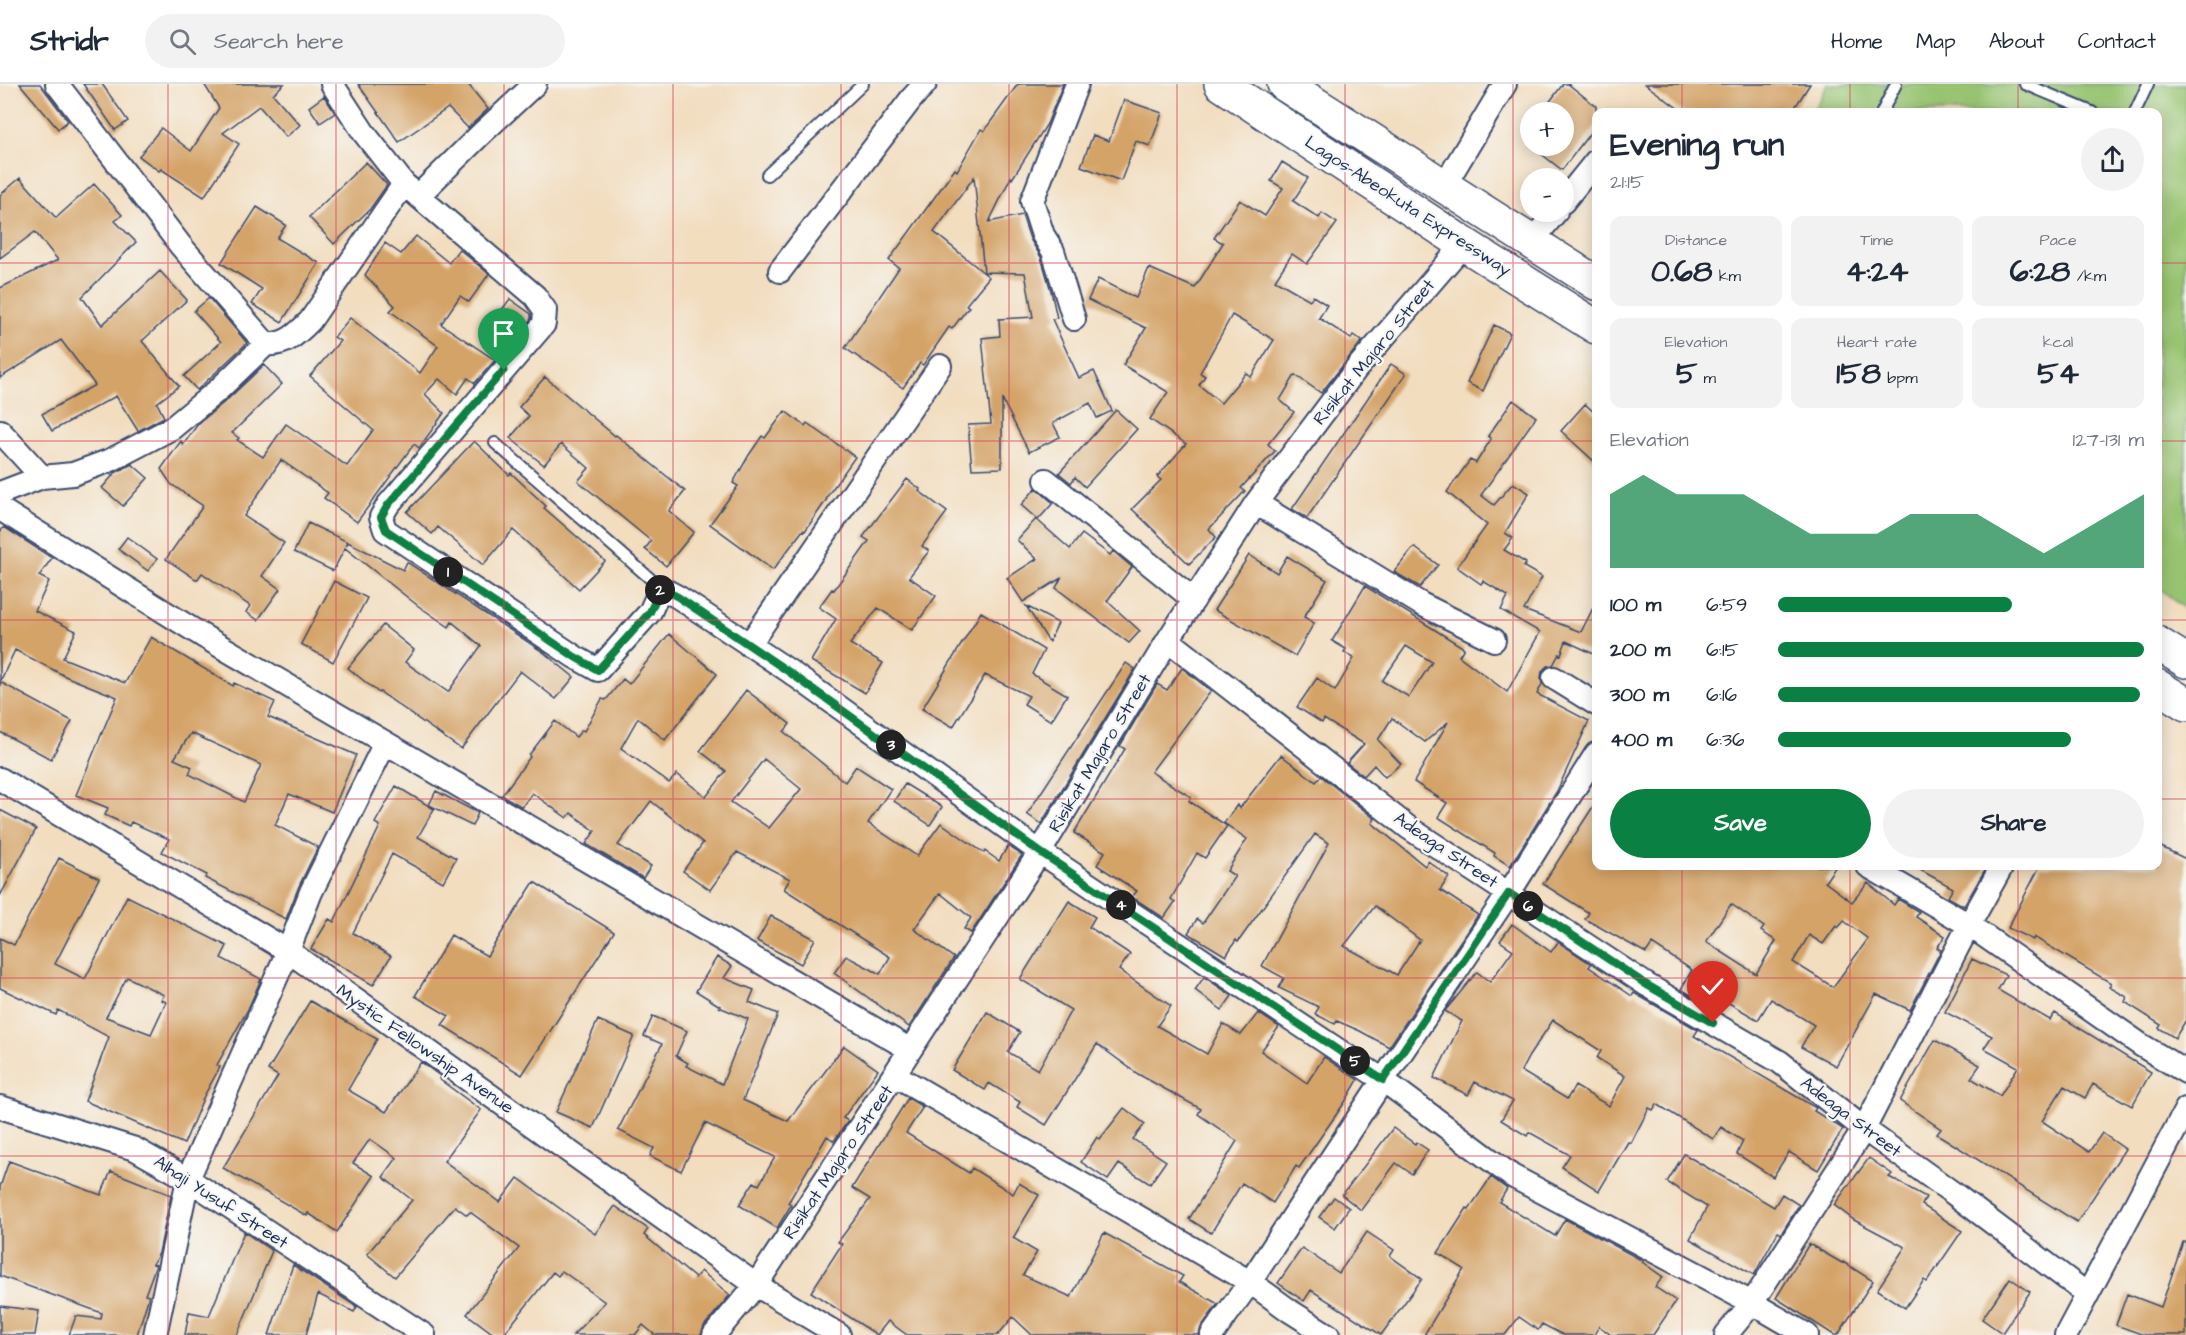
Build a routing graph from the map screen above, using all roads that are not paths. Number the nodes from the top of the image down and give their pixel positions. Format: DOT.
graph roads {
  1 [pos="57,84"];
  2 [pos="332,84"];
  3 [pos="535,84"];
  4 [pos="863,84"];
  5 [pos="925,84"];
  6 [pos="1077,84"];
  7 [pos="1221,84"];
  8 [pos="1284,84"];
  9 [pos="1505,84"];
  10 [pos="1896,84"];
  11 [pos="2025,84"];
  12 [pos="2148,84"];
  13 [pos="1884,108"];
  14 [pos="2082,108"];
  15 [pos="2138,108"];
  16 [pos="1592,166"];
  17 [pos="767,175"];
  18 [pos="1444,186"];
  19 [pos="1574,188"];
  20 [pos="411,190"];
  21 [pos="1548,222"];
  22 [pos="1531,242"];
  23 [pos="1464,244"];
  24 [pos="780,271"];
  25 [pos="1592,280"];
  26 [pos="1074,319"];
  27 [pos="1592,324"];
  28 [pos="266,344"];
  29 [pos="940,366"];
  30 [pos="0,431"];
  31 [pos="495,443"];
  32 [pos="42,477"];
  33 [pos="1046,480"];
  34 [pos="0,493"];
  35 [pos="1256,503"];
  36 [pos="0,509"];
  37 [pos="661,588"];
  38 [pos="1194,600"];
  39 [pos="1168,640"];
  40 [pos="1494,640"];
  41 [pos="749,645"];
  42 [pos="2162,646"];
  43 [pos="2186,661"];
  44 [pos="1554,678"];
  45 [pos="2162,689"];
  46 [pos="1592,702"];
  47 [pos="2186,704"];
  48 [pos="385,743"];
  49 [pos="1592,760"];
  50 [pos="0,779"];
  51 [pos="1040,852"];
  52 [pos="1875,870"];
  53 [pos="2000,870"];
  54 [pos="1509,893"];
  55 [pos="1969,925"];
  56 [pos="288,951"];
  57 [pos="909,1049"];
  58 [pos="2186,1072"];
  59 [pos="895,1075"];
  60 [pos="1383,1080"];
  61 [pos="0,1107"];
  62 [pos="2186,1109"];
  63 [pos="1864,1129"];
  64 [pos="188,1179"];
  65 [pos="1251,1282"];
  66 [pos="756,1285"];
  67 [pos="2087,1294"];
  68 [pos="1752,1303"];
  69 [pos="421,1334"];
  70 [pos="155,1335"];
  71 [pos="714,1335"];
  72 [pos="839,1335"];
  73 [pos="1212,1335"];
  74 [pos="1328,1335"];
  75 [pos="1726,1335"];
  76 [pos="1807,1335"];
  77 [pos="2066,1335"];
  1 -- 28 [label="street"];
  2 -- 20 [label="street"];
  3 -- 20 [label="street"];
  4 -- 17 [label="lane"];
  5 -- 24 [label="street"];
  6 -- 26 [label="street"];
  7 -- 23 [label="highway, Lagos-Abeokuta Expressway"];
  8 -- 18 [label="highway, Lagos-Abeokuta Expressway"];
  9 -- 18 [label="street"];
  10 -- 13 [label="lane"];
  11 -- 14 [label="lane"];
  12 -- 15 [label="lane"];
  16 -- 19 [label="street"];
  18 -- 22 [label="highway, Lagos-Abeokuta Expressway"];
  20 -- 28 [label="street"];
  20 -- 37 [label="street"];
  21 -- 22 [label="street"];
  22 -- 25 [label="highway, Lagos-Abeokuta Expressway"];
  23 -- 27 [label="highway, Lagos-Abeokuta Expressway"];
  23 -- 35 [label="street, Risikat Majaro Street"];
  28 -- 32 [label="street"];
  29 -- 41 [label="street"];
  30 -- 32 [label="street"];
  31 -- 37 [label="lane"];
  32 -- 34 [label="street"];
  33 -- 38 [label="street"];
  35 -- 38 [label="street, Risikat Majaro Street"];
  35 -- 40 [label="street"];
  36 -- 48 [label="street"];
  37 -- 41 [label="street"];
  38 -- 39 [label="street, Risikat Majaro Street"];
  39 -- 51 [label="street, Risikat Majaro Street"];
  39 -- 54 [label="street, Adeaga Street"];
  41 -- 51 [label="street"];
  42 -- 43 [label="highway"];
  44 -- 46 [label="street"];
  45 -- 47 [label="highway"];
  48 -- 56 [label="street"];
  48 -- 57 [label="street"];
  49 -- 54 [label="street"];
  50 -- 56 [label="street, Mystic Fellowship Avenue"];
  51 -- 57 [label="street, Risikat Majaro Street"];
  51 -- 60 [label="street"];
  52 -- 55 [label="street"];
  53 -- 55 [label="street"];
  54 -- 60 [label="street"];
  54 -- 63 [label="street, Adeaga Street"];
  55 -- 58 [label="street"];
  55 -- 63 [label="street"];
  56 -- 64 [label="street"];
  56 -- 66 [label="street, Mystic Fellowship Avenue"];
  57 -- 59 [label="street, Risikat Majaro Street"];
  59 -- 65 [label="street"];
  59 -- 66 [label="street, Risikat Majaro Street"];
  60 -- 65 [label="street"];
  60 -- 68 [label="street"];
  61 -- 64 [label="street, Alhaji Yusuf Street"];
  62 -- 67 [label="street"];
  63 -- 67 [label="street, Adeaga Street"];
  63 -- 68 [label="street"];
  64 -- 69 [label="street, Alhaji Yusuf Street"];
  64 -- 70 [label="street"];
  65 -- 73 [label="street"];
  65 -- 74 [label="street"];
  66 -- 71 [label="street, Risikat Majaro Street"];
  66 -- 72 [label="street, Mystic Fellowship Avenue"];
  67 -- 77 [label="street"];
  68 -- 75 [label="street"];
  68 -- 76 [label="street"];
}
